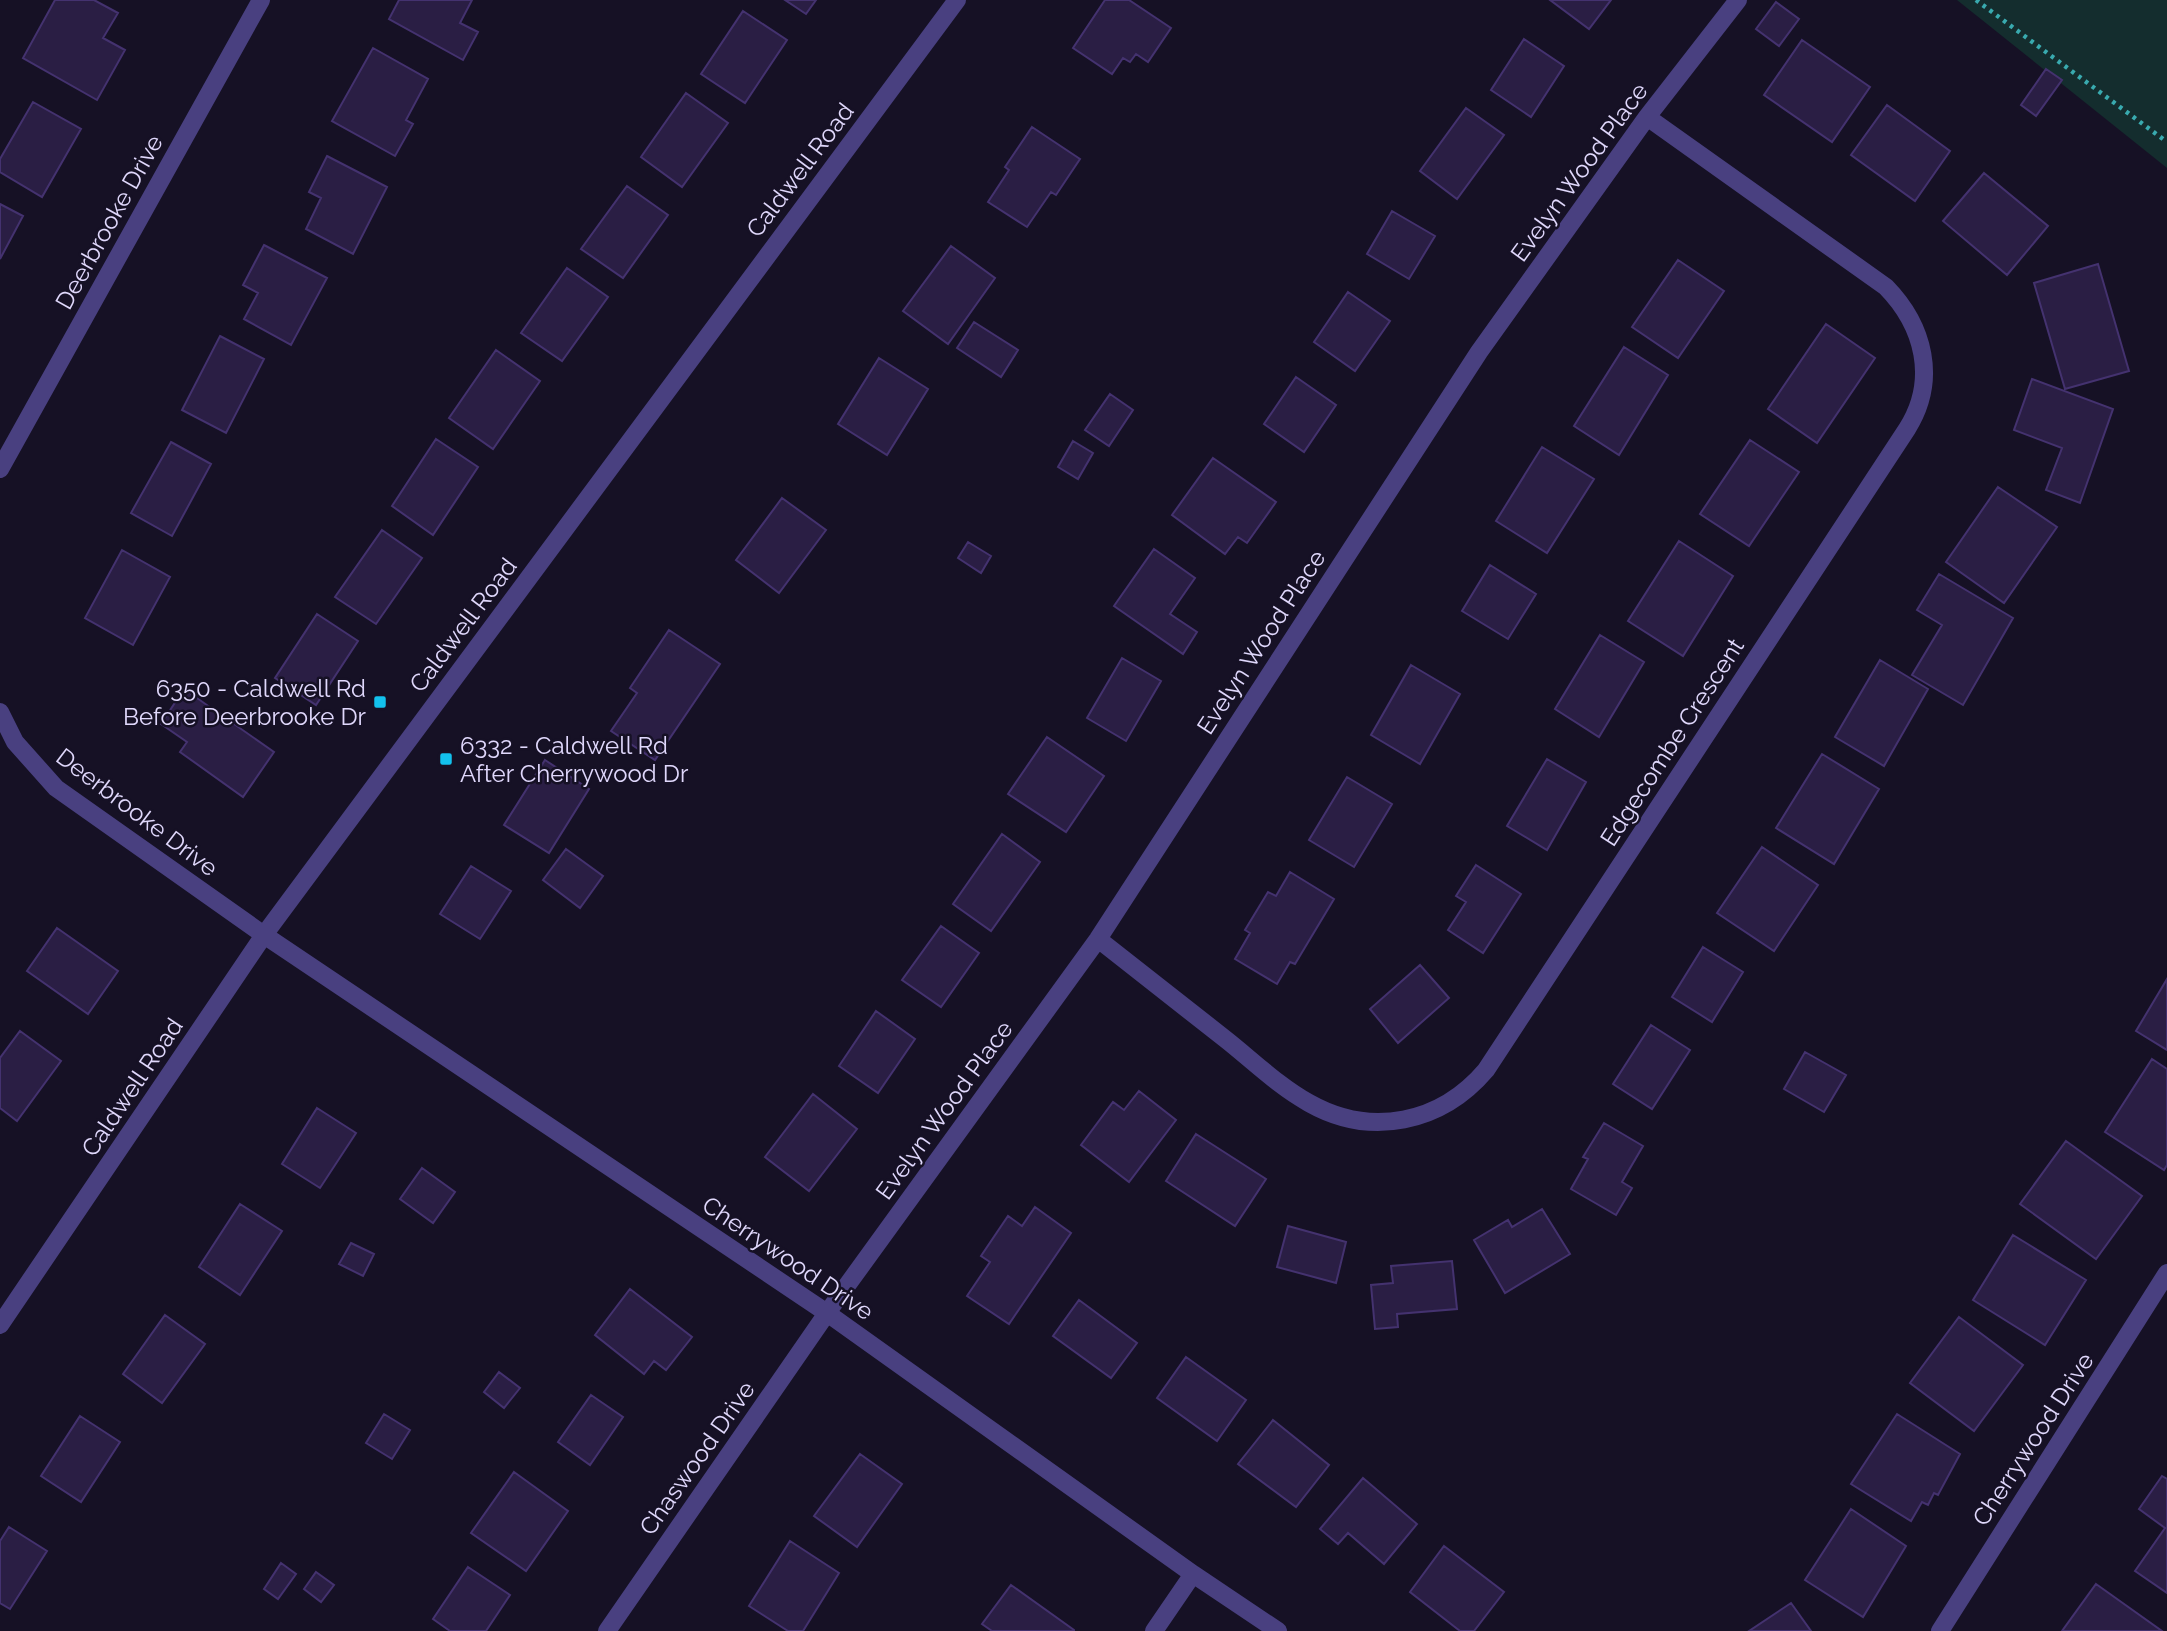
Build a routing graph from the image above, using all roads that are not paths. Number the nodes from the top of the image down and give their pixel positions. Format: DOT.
graph roads {
  1 [pos="261,0"];
  2 [pos="957,0"];
  3 [pos="1738,0"];
  4 [pos="1647,117"];
  5 [pos="0,469"];
  6 [pos="0,712"];
  7 [pos="264,935"];
  8 [pos="1098,939"];
  9 [pos="2167,1273"];
  10 [pos="827,1313"];
  11 [pos="0,1325"];
  12 [pos="1193,1574"];
  13 [pos="607,1631"];
  14 [pos="1154,1631"];
  15 [pos="1278,1631"];
  16 [pos="1940,1631"];
  1 -- 5 [label="street, Deerbrooke Drive"];
  2 -- 7 [label="street, Caldwell Road"];
  3 -- 4 [label="street, Evelyn Wood Place"];
  4 -- 8 [label="street, Evelyn Wood Place"];
  4 -- 8 [label="street, Edgecombe Crescent"];
  6 -- 7 [label="street, Deerbrooke Drive"];
  7 -- 10 [label="street, Cherrywood Drive"];
  7 -- 11 [label="street, Caldwell Road"];
  8 -- 10 [label="street, Evelyn Wood Place"];
  9 -- 16 [label="street, Cherrywood Drive"];
  10 -- 12 [label="street, Cherrywood Drive"];
  10 -- 13 [label="street, Chaswood Drive"];
  12 -- 14 [label="street"];
  12 -- 15 [label="street, Cherrywood Drive"];
}
